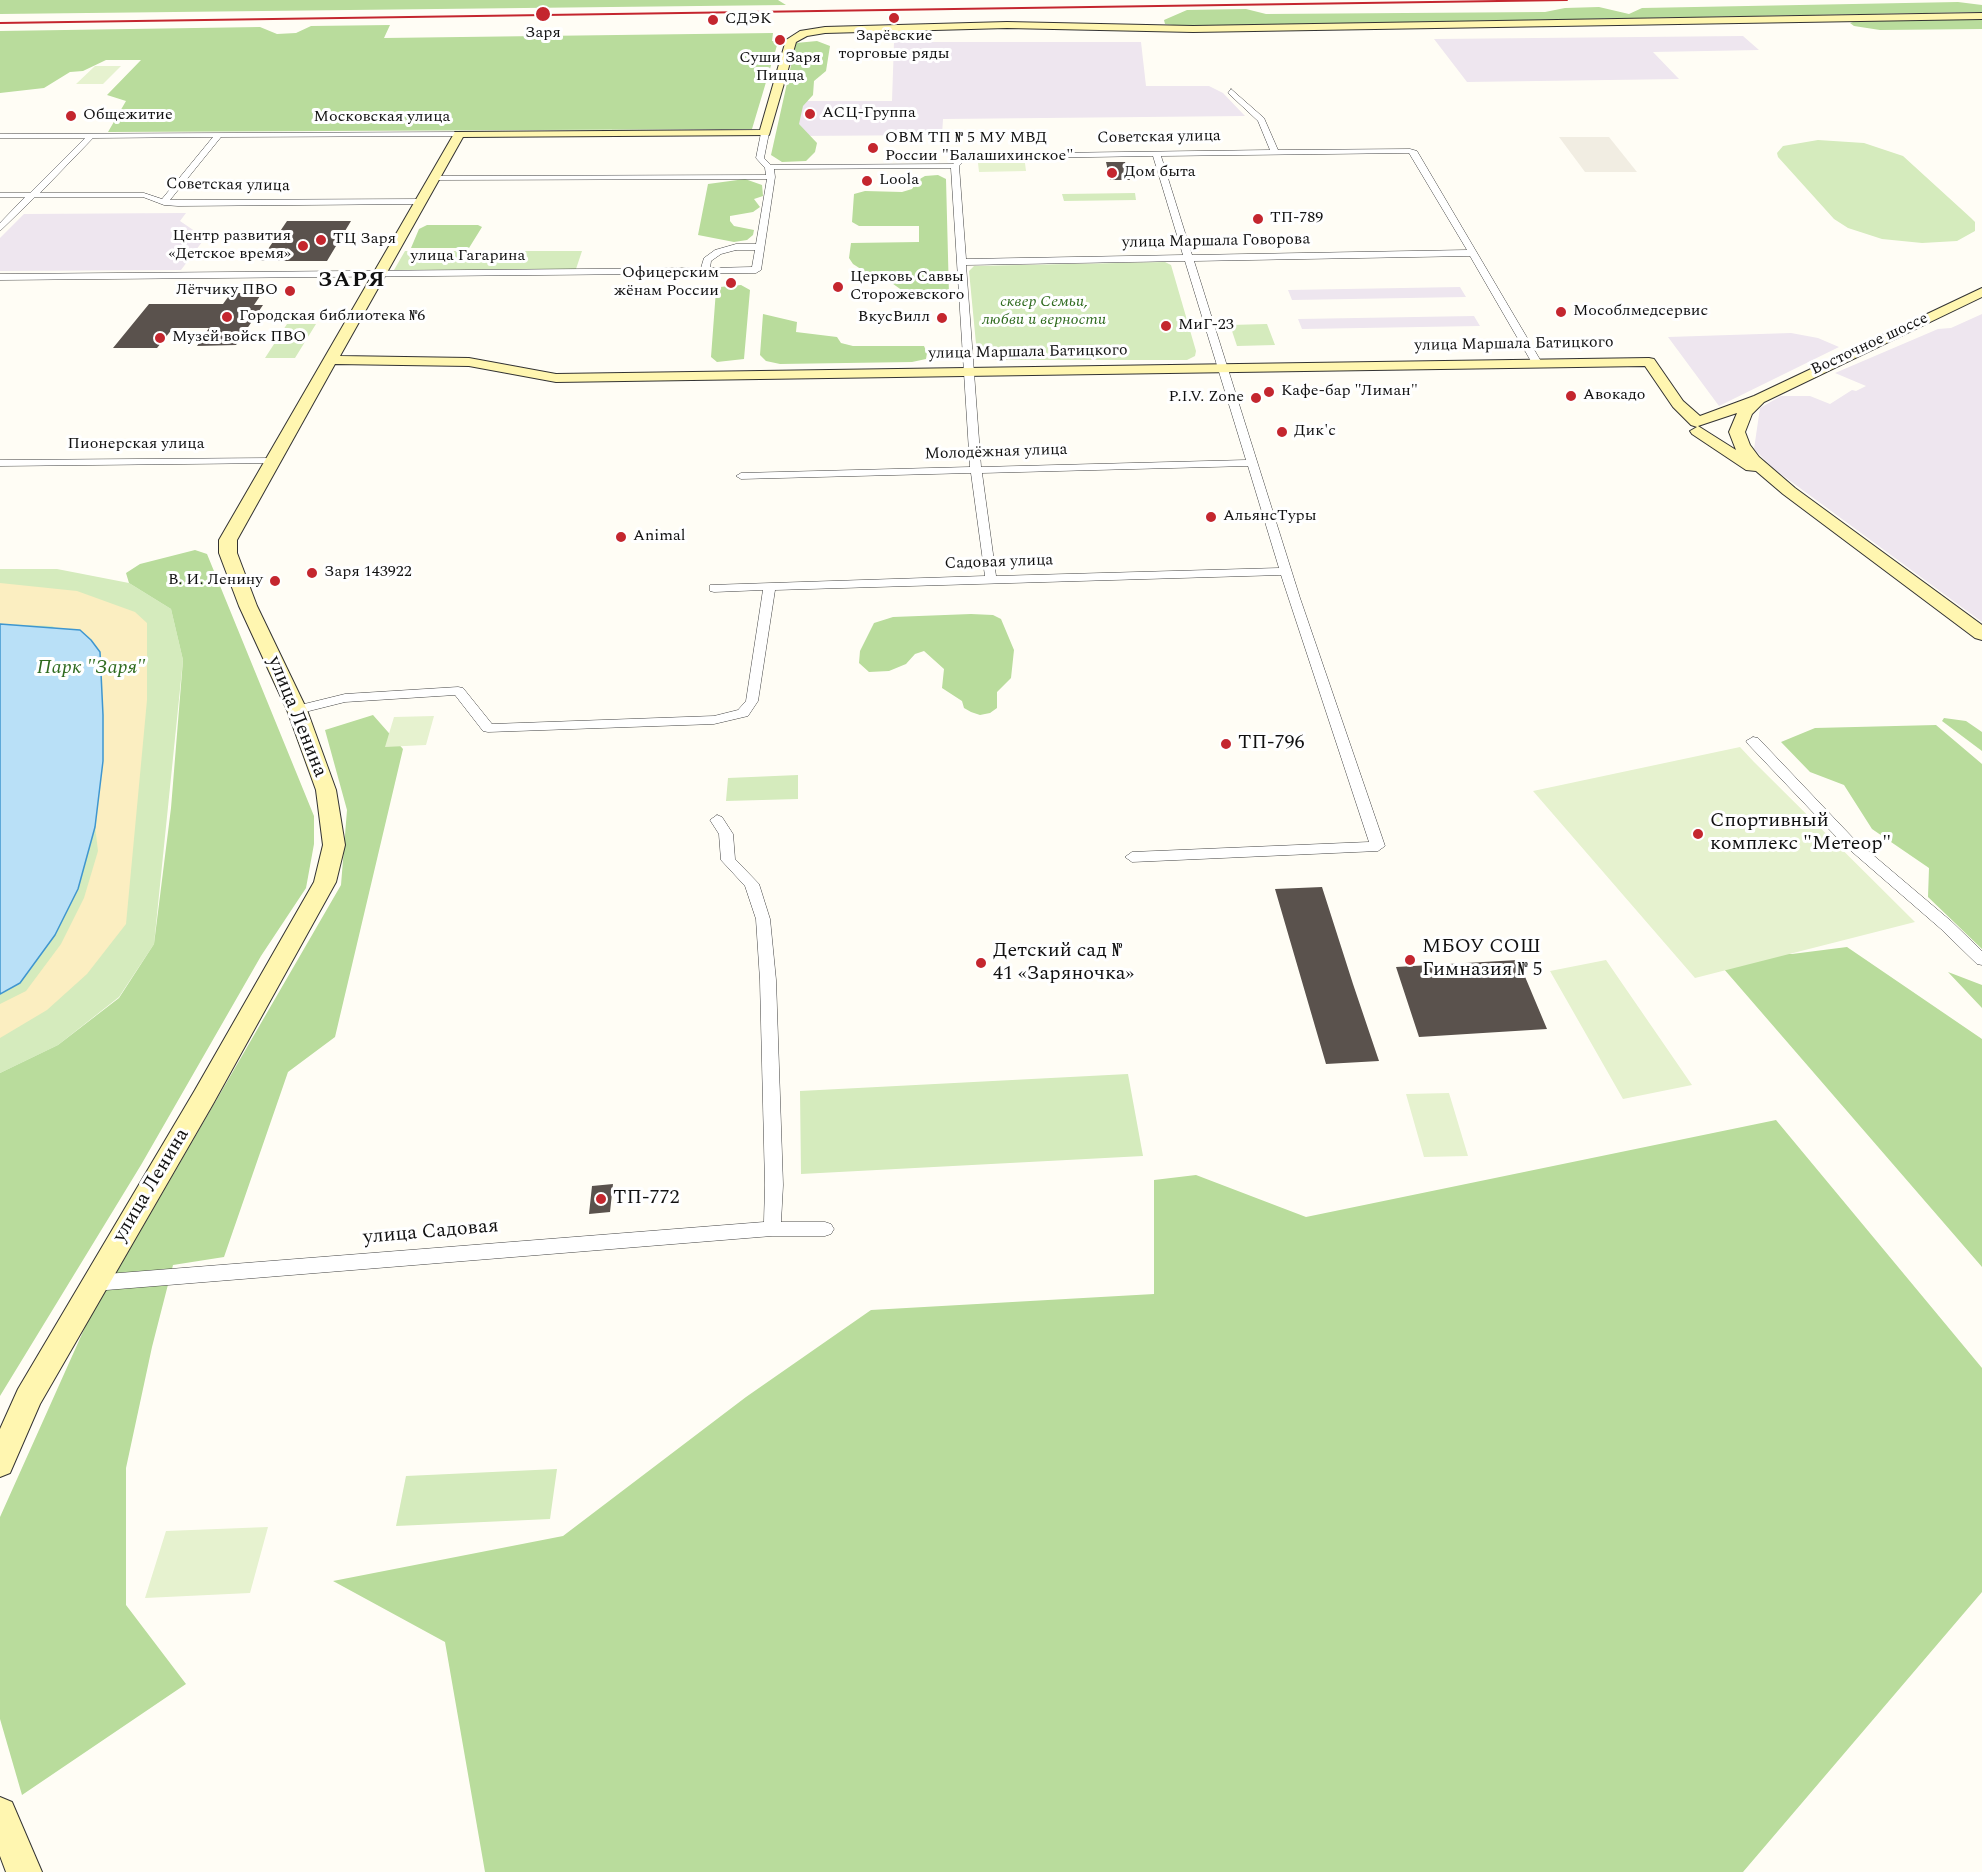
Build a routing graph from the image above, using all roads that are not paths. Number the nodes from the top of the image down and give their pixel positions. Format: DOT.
graph roads {
  1 [pos="1982,16"];
  2 [pos="1231,91"];
  3 [pos="765,133"];
  4 [pos="459,134"];
  5 [pos="219,135"];
  6 [pos="0,136"];
  7 [pos="91,136"];
  8 [pos="1275,152"];
  9 [pos="1156,153"];
  10 [pos="955,166"];
  11 [pos="770,172"];
  12 [pos="434,178"];
  13 [pos="0,195"];
  14 [pos="33,195"];
  15 [pos="421,201"];
  16 [pos="165,202"];
  17 [pos="0,228"];
  18 [pos="760,247"];
  19 [pos="1473,253"];
  20 [pos="1187,258"];
  21 [pos="960,262"];
  22 [pos="705,271"];
  23 [pos="380,274"];
  24 [pos="0,277"];
  25 [pos="1982,292"];
  26 [pos="331,360"];
  27 [pos="1537,363"];
  28 [pos="1221,368"];
  29 [pos="968,372"];
  30 [pos="1759,399"];
  31 [pos="1699,424"];
  32 [pos="1737,432"];
  33 [pos="273,461"];
  34 [pos="0,463"];
  35 [pos="1251,463"];
  36 [pos="976,470"];
  37 [pos="741,476"];
  38 [pos="1789,491"];
  39 [pos="1286,572"];
  40 [pos="991,580"];
  41 [pos="770,586"];
  42 [pos="714,588"];
  43 [pos="1982,634"];
  44 [pos="297,710"];
  45 [pos="1753,741"];
  46 [pos="717,820"];
  47 [pos="1132,857"];
  48 [pos="1982,960"];
  49 [pos="825,1228"];
  50 [pos="772,1229"];
  51 [pos="94,1282"];
  52 [pos="0,1463"];
  53 [pos="0,1814"];
  54 [pos="24,1872"];
  1 -- 3 [label="street"];
  2 -- 8 [label="street"];
  3 -- 4 [label="street, Московская улица"];
  3 -- 11 [label="street"];
  4 -- 5 [label="street, Московская улица"];
  4 -- 12 [label="street, улица Ленина"];
  5 -- 7 [label="street, Московская улица"];
  5 -- 16 [label="street"];
  6 -- 7 [label="street, Московская улица"];
  7 -- 14 [label="street"];
  8 -- 9 [label="street, Советская улица"];
  8 -- 19 [label="street, Советская улица"];
  9 -- 10 [label="street, Советская улица"];
  9 -- 20 [label="street"];
  10 -- 11 [label="street, Советская улица"];
  10 -- 21 [label="street"];
  11 -- 12 [label="street, Советская улица"];
  11 -- 18 [label="street"];
  12 -- 15 [label="street, улица Ленина"];
  13 -- 14 [label="street, Советская улица"];
  14 -- 16 [label="street, Советская улица"];
  14 -- 17 [label="street"];
  15 -- 16 [label="street, Советская улица"];
  15 -- 23 [label="street, улица Ленина"];
  18 -- 22 [label="street"];
  18 -- 22 [label="street, улица Гагарина"];
  19 -- 20 [label="street, улица Маршала Говорова"];
  19 -- 27 [label="street"];
  20 -- 21 [label="street, улица Маршала Говорова"];
  20 -- 28 [label="street"];
  21 -- 29 [label="street"];
  22 -- 23 [label="street, улица Гагарина"];
  23 -- 24 [label="street, улица Гагарина"];
  23 -- 26 [label="street, улица Ленина"];
  25 -- 30 [label="street, Восточное шоссе"];
  26 -- 29 [label="street, улица Маршала Батицкого"];
  26 -- 33 [label="street, улица Ленина"];
  27 -- 28 [label="street, улица Маршала Батицкого"];
  27 -- 31 [label="street, улица Маршала Батицкого"];
  28 -- 29 [label="street, улица Маршала Батицкого"];
  28 -- 35 [label="street"];
  29 -- 36 [label="street"];
  30 -- 31 [label="street, Восточное шоссе"];
  30 -- 32 [label="street, Восточное шоссе"];
  31 -- 32 [label="street"];
  31 -- 38 [label="street"];
  32 -- 38 [label="street"];
  33 -- 34 [label="street, Пионерская улица"];
  33 -- 44 [label="street, улица Ленина"];
  35 -- 36 [label="street, Молодёжная улица"];
  35 -- 39 [label="street"];
  36 -- 37 [label="street, Молодёжная улица"];
  36 -- 40 [label="street"];
  38 -- 43 [label="street"];
  39 -- 40 [label="street, Садовая улица"];
  39 -- 47 [label="street"];
  40 -- 41 [label="street, Садовая улица"];
  41 -- 42 [label="street, Садовая улица"];
  41 -- 44 [label="street"];
  44 -- 51 [label="street, улица Ленина"];
  45 -- 48 [label="street"];
  46 -- 50 [label="street"];
  49 -- 50 [label="street, улица Садовая"];
  50 -- 51 [label="street, улица Садовая"];
  51 -- 52 [label="street, улица Ленина"];
  53 -- 54 [label="street"];
}
